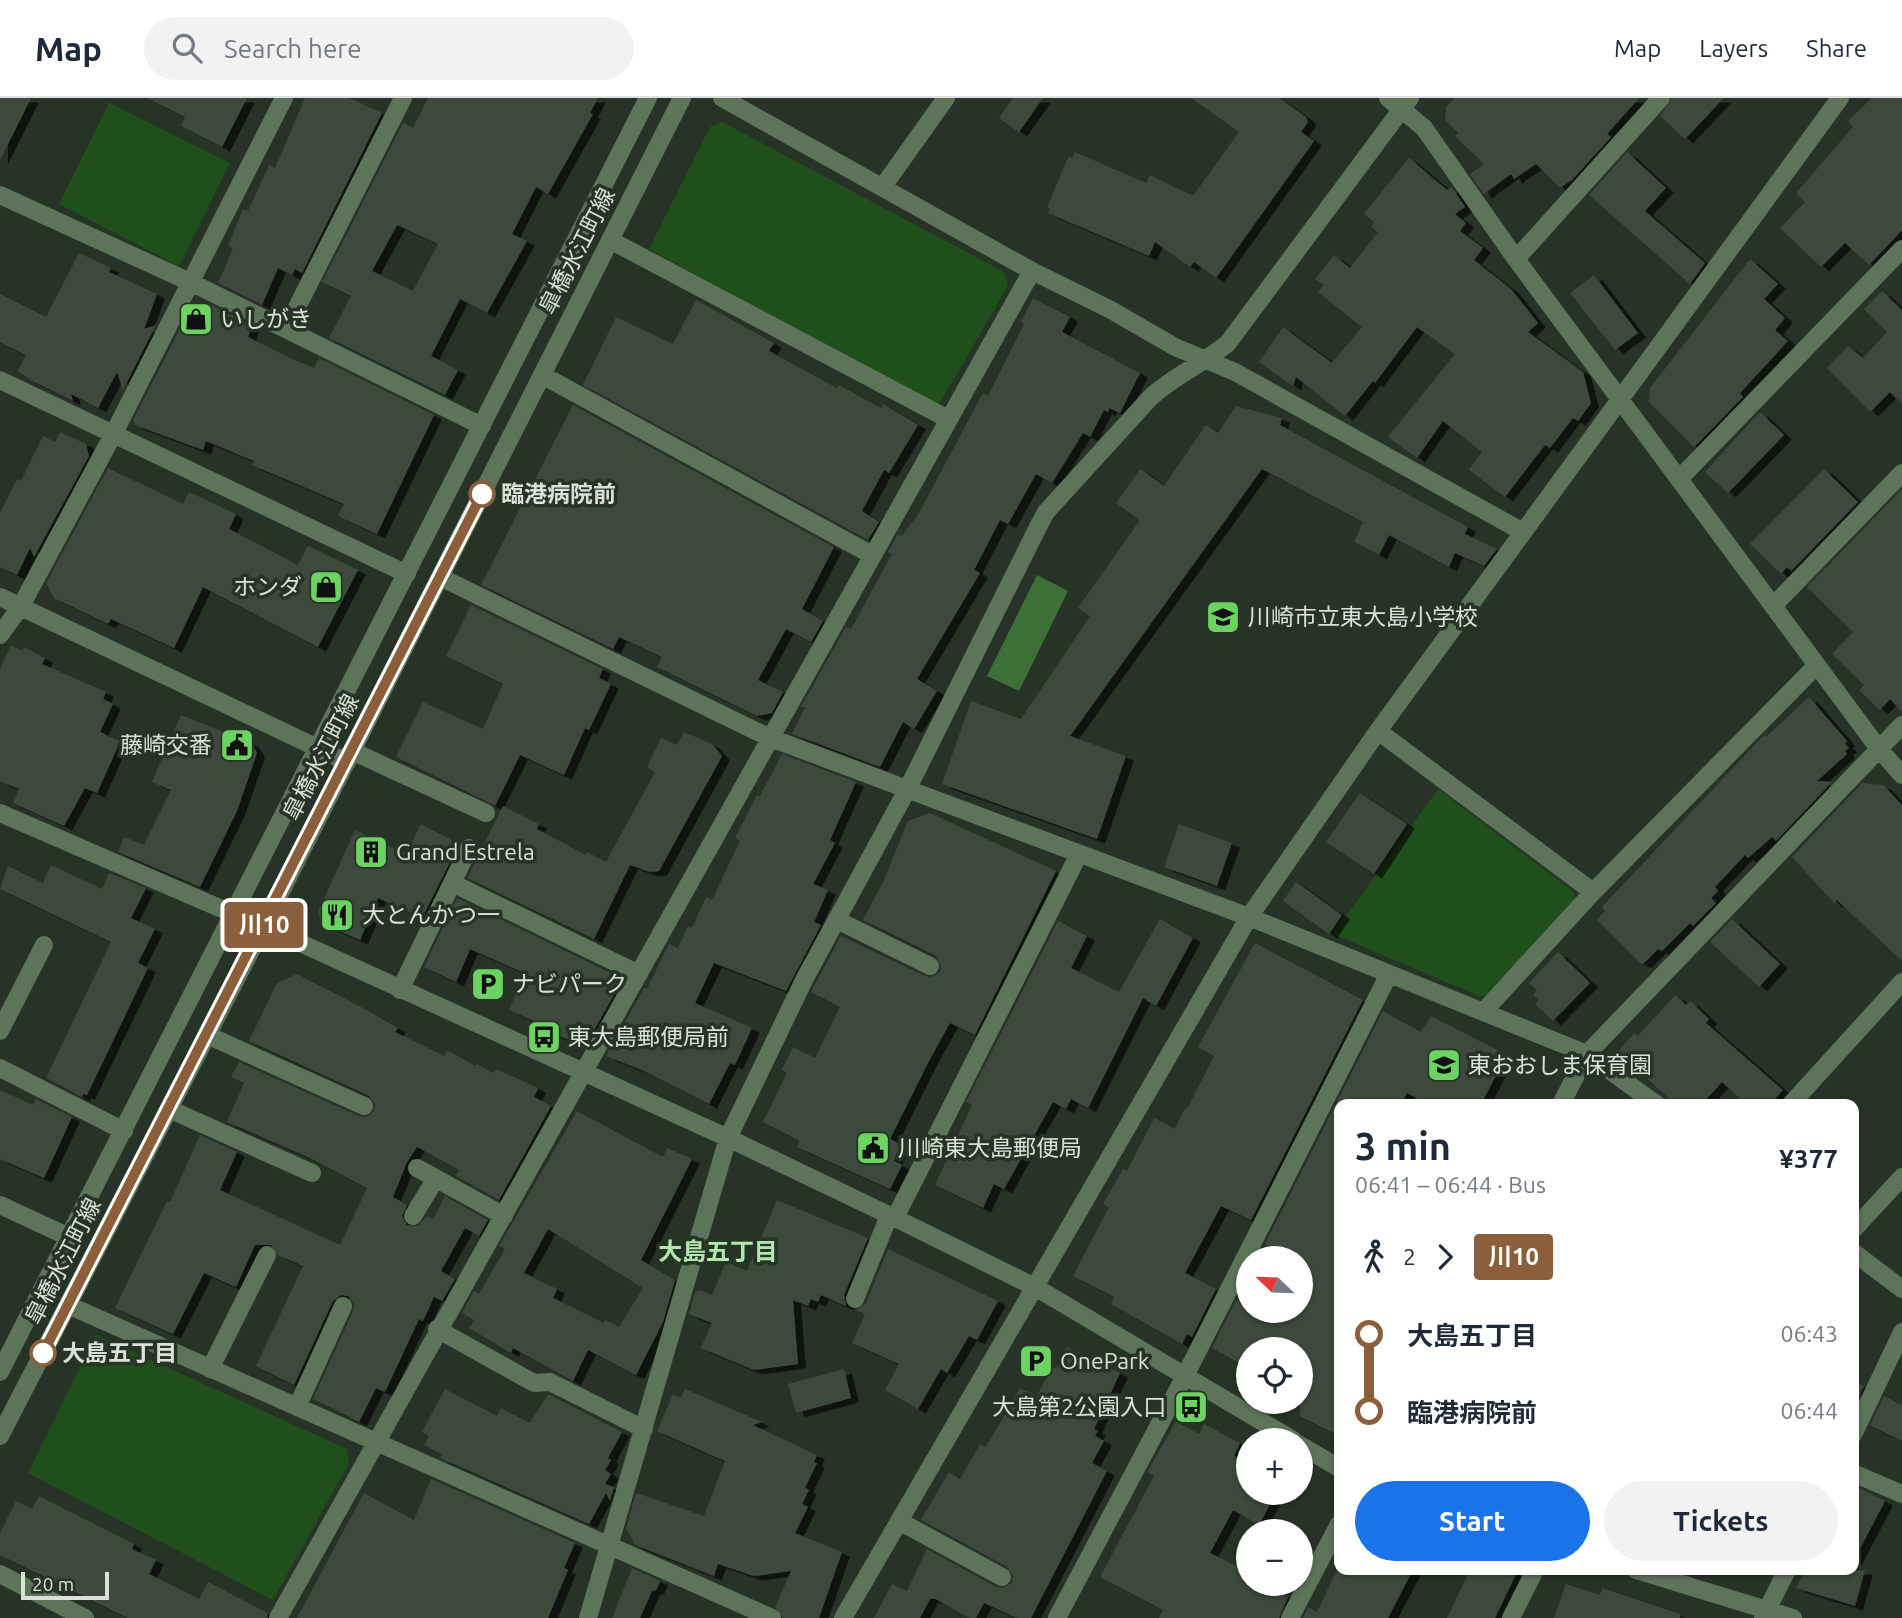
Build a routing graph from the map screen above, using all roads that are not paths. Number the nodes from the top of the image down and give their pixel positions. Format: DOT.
graph roads {
  1 [pos="284,98"];
  2 [pos="402,98"];
  3 [pos="648,98"];
  4 [pos="682,98"];
  5 [pos="722,98"];
  6 [pos="946,98"];
  7 [pos="1661,98"];
  8 [pos="1840,98"];
  9 [pos="1400,101"];
  10 [pos="884,185"];
  11 [pos="0,195"];
  12 [pos="610,240"];
  13 [pos="1902,249"];
  14 [pos="1516,259"];
  15 [pos="1032,271"];
  16 [pos="190,282"];
  17 [pos="286,329"];
  18 [pos="1207,360"];
  19 [pos="542,375"];
  20 [pos="0,380"];
  21 [pos="1623,400"];
  22 [pos="948,419"];
  23 [pos="482,426"];
  24 [pos="114,433"];
  25 [pos="1902,473"];
  26 [pos="1680,478"];
  27 [pos="1523,532"];
  28 [pos="872,555"];
  29 [pos="407,574"];
  30 [pos="440,578"];
  31 [pos="0,597"];
  32 [pos="1774,605"];
  33 [pos="21,606"];
  34 [pos="0,635"];
  35 [pos="1817,664"];
  36 [pos="1902,725"];
  37 [pos="1378,731"];
  38 [pos="768,737"];
  39 [pos="319,748"];
  40 [pos="1880,749"];
  41 [pos="349,756"];
  42 [pos="1902,775"];
  43 [pos="907,790"];
  44 [pos="0,813"];
  45 [pos="486,813"];
  46 [pos="468,848"];
  47 [pos="1079,853"];
  48 [pos="452,883"];
  49 [pos="1593,892"];
  50 [pos="234,916"];
  51 [pos="1249,917"];
  52 [pos="837,920"];
  53 [pos="263,927"];
  54 [pos="44,946"];
  55 [pos="930,966"];
  56 [pos="639,974"];
  57 [pos="1389,974"];
  58 [pos="1902,982"];
  59 [pos="400,990"];
  60 [pos="1483,1011"];
  61 [pos="0,1031"];
  62 [pos="207,1035"];
  63 [pos="1587,1054"];
  64 [pos="0,1068"];
  65 [pos="585,1073"];
  66 [pos="1564,1099"];
  67 [pos="1649,1099"];
  68 [pos="1796,1099"];
  69 [pos="363,1106"];
  70 [pos="169,1109"];
  71 [pos="124,1130"];
  72 [pos="728,1138"];
  73 [pos="416,1168"];
  74 [pos="312,1173"];
  75 [pos="1902,1177"];
  76 [pos="435,1180"];
  77 [pos="0,1205"];
  78 [pos="412,1216"];
  79 [pos="504,1216"];
  80 [pos="892,1217"];
  81 [pos="1859,1224"];
  82 [pos="69,1237"];
  83 [pos="267,1255"];
  84 [pos="1859,1257"];
  85 [pos="1035,1287"];
  86 [pos="1902,1289"];
  87 [pos="855,1299"];
  88 [pos="68,1305"];
  89 [pos="344,1306"];
  90 [pos="437,1329"];
  91 [pos="1902,1332"];
  92 [pos="210,1369"];
  93 [pos="0,1372"];
  94 [pos="1185,1376"];
  95 [pos="296,1408"];
  96 [pos="1859,1422"];
  97 [pos="1273,1428"];
  98 [pos="645,1429"];
  99 [pos="0,1436"];
  100 [pos="375,1443"];
  101 [pos="1313,1453"];
  102 [pos="1334,1465"];
  103 [pos="1859,1476"];
  104 [pos="1902,1494"];
  105 [pos="899,1521"];
  106 [pos="1334,1534"];
  107 [pos="609,1545"];
  108 [pos="0,1574"];
  109 [pos="1532,1575"];
  110 [pos="1651,1575"];
  111 [pos="1784,1575"];
  112 [pos="1002,1577"];
  113 [pos="1765,1614"];
  114 [pos="84,1618"];
  115 [pos="278,1618"];
  116 [pos="588,1618"];
  117 [pos="772,1618"];
  118 [pos="843,1618"];
  119 [pos="1057,1618"];
  120 [pos="1290,1618"];
  121 [pos="1511,1618"];
  122 [pos="1793,1618"];
  1 -- 16 [label="street"];
  2 -- 17 [label="street"];
  3 -- 23 [label="street, 皐橋水江町線"];
  4 -- 12 [label="street, 皐橋水江町線"];
  5 -- 10 [label="street"];
  6 -- 10 [label="street"];
  7 -- 14 [label="street"];
  8 -- 21 [label="street"];
  9 -- 14 [label="street"];
  9 -- 18 [label="street"];
  10 -- 15 [label="street"];
  11 -- 16 [label="street"];
  12 -- 19 [label="street, 皐橋水江町線"];
  12 -- 22 [label="street"];
  13 -- 26 [label="street"];
  14 -- 21 [label="street"];
  15 -- 18 [label="street"];
  15 -- 22 [label="street"];
  16 -- 17 [label="street"];
  16 -- 24 [label="street"];
  17 -- 23 [label="street"];
  18 -- 27 [label="street"];
  18 -- 43 [label="street"];
  19 -- 28 [label="street"];
  19 -- 30 [label="street, 皐橋水江町線"];
  20 -- 24 [label="street"];
  21 -- 26 [label="street"];
  21 -- 27 [label="street"];
  22 -- 28 [label="street"];
  23 -- 29 [label="street, 皐橋水江町線"];
  24 -- 29 [label="street"];
  24 -- 33 [label="street"];
  25 -- 32 [label="street"];
  26 -- 32 [label="street"];
  27 -- 37 [label="street"];
  28 -- 38 [label="street"];
  29 -- 39 [label="street, 皐橋水江町線"];
  30 -- 38 [label="street"];
  30 -- 41 [label="street, 皐橋水江町線"];
  31 -- 33 [label="street"];
  32 -- 35 [label="street"];
  33 -- 34 [label="street"];
  33 -- 39 [label="street"];
  35 -- 40 [label="street"];
  35 -- 49 [label="street"];
  36 -- 40 [label="street"];
  37 -- 49 [label="street"];
  37 -- 51 [label="street"];
  38 -- 43 [label="street"];
  38 -- 56 [label="street"];
  39 -- 41 [label="street"];
  39 -- 50 [label="street, 皐橋水江町線"];
  40 -- 42 [label="street"];
  40 -- 63 [label="street"];
  41 -- 45 [label="street"];
  41 -- 53 [label="street, 皐橋水江町線"];
  43 -- 47 [label="street"];
  43 -- 52 [label="street"];
  44 -- 50 [label="street"];
  46 -- 48 [label="street"];
  47 -- 51 [label="street"];
  47 -- 80 [label="street"];
  48 -- 56 [label="street"];
  48 -- 59 [label="street"];
  49 -- 60 [label="street"];
  50 -- 53 [label="street"];
  50 -- 71 [label="street, 皐橋水江町線"];
  51 -- 57 [label="street"];
  51 -- 85 [label="street"];
  52 -- 55 [label="street"];
  52 -- 72 [label="street"];
  53 -- 59 [label="street"];
  53 -- 62 [label="street, 皐橋水江町線"];
  54 -- 61 [label="street"];
  56 -- 65 [label="street"];
  57 -- 60 [label="street"];
  57 -- 94 [label="street"];
  58 -- 68 [label="street"];
  59 -- 65 [label="street"];
  60 -- 63 [label="street"];
  62 -- 69 [label="street"];
  62 -- 70 [label="street, 皐橋水江町線"];
  63 -- 66 [label="street"];
  63 -- 67 [label="street"];
  64 -- 71 [label="street"];
  65 -- 72 [label="street"];
  65 -- 79 [label="street"];
  70 -- 74 [label="street"];
  70 -- 88 [label="street, 皐橋水江町線"];
  71 -- 82 [label="street, 皐橋水江町線"];
  72 -- 80 [label="street"];
  72 -- 98 [label="street"];
  73 -- 76 [label="street"];
  75 -- 81 [label="street"];
  76 -- 78 [label="street"];
  76 -- 79 [label="street"];
  77 -- 82 [label="street"];
  79 -- 90 [label="street"];
  80 -- 85 [label="street"];
  80 -- 87 [label="street"];
  82 -- 93 [label="street, 皐橋水江町線"];
  83 -- 92 [label="street"];
  84 -- 86 [label="street"];
  85 -- 94 [label="street"];
  85 -- 105 [label="street"];
  88 -- 92 [label="street"];
  88 -- 99 [label="street, 皐橋水江町線"];
  89 -- 95 [label="street"];
  90 -- 98 [label="street"];
  90 -- 100 [label="street"];
  91 -- 96 [label="street"];
  92 -- 95 [label="street"];
  94 -- 97 [label="street"];
  94 -- 119 [label="street"];
  95 -- 100 [label="street"];
  98 -- 107 [label="street"];
  100 -- 107 [label="street"];
  100 -- 115 [label="street"];
  101 -- 102 [label="street"];
  103 -- 104 [label="street"];
  105 -- 112 [label="street"];
  105 -- 118 [label="street"];
  106 -- 120 [label="street"];
  107 -- 116 [label="street"];
  107 -- 117 [label="street"];
  108 -- 114 [label="street"];
  109 -- 121 [label="street"];
  110 -- 113 [label="street"];
  111 -- 113 [label="street"];
  113 -- 122 [label="street"];
}
